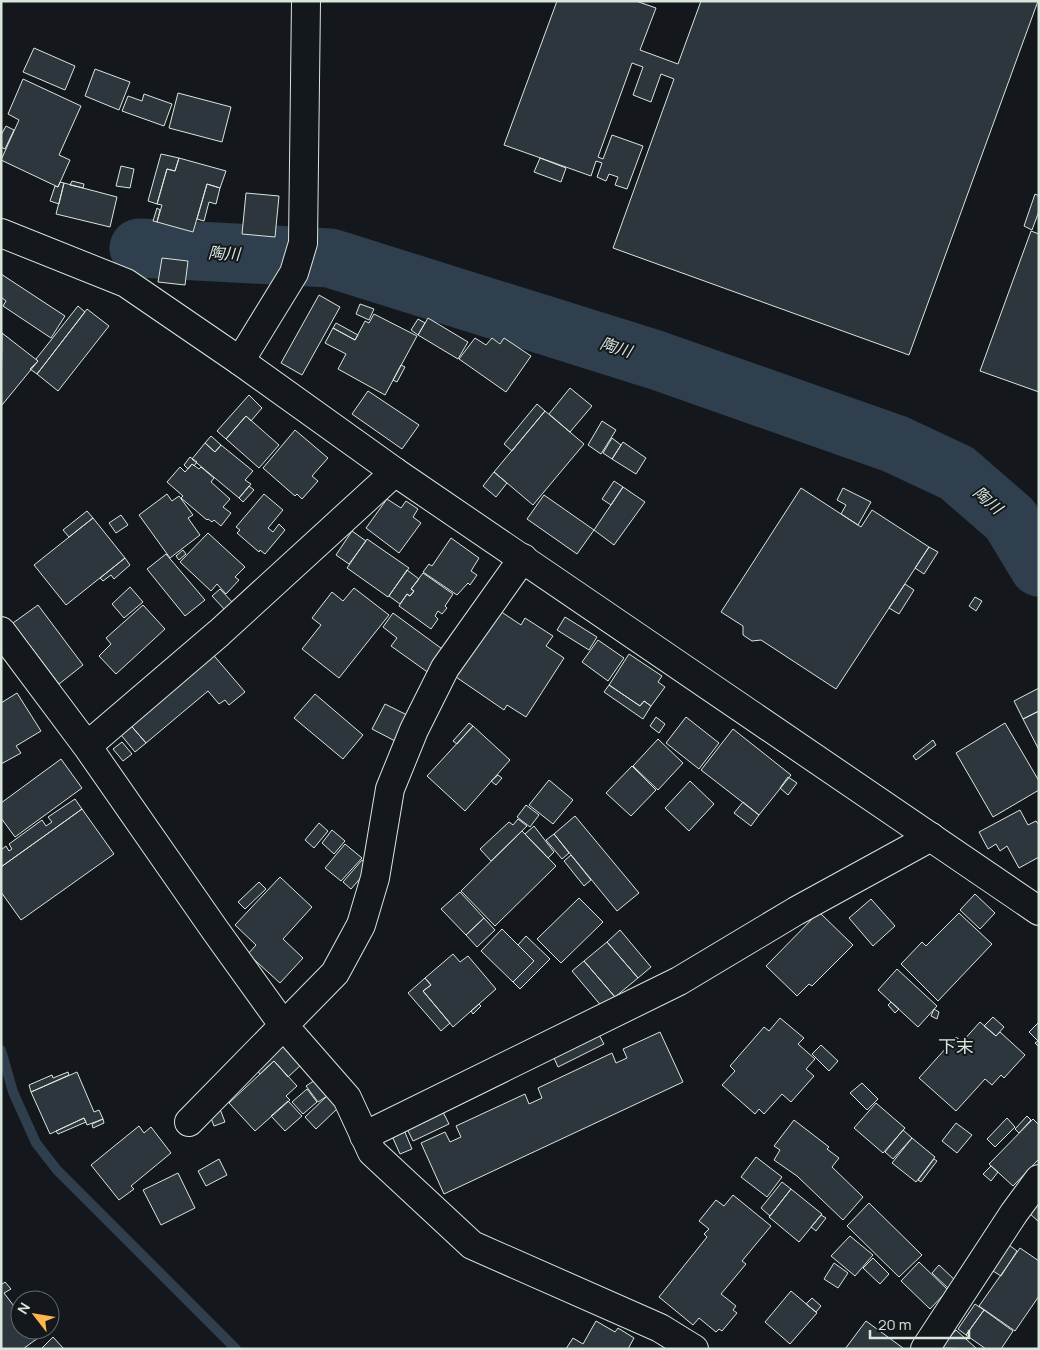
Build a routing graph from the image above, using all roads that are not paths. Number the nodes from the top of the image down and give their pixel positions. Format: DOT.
graph roads {
  1 [pos="306,1"];
  2 [pos="1,233"];
  3 [pos="240,361"];
  4 [pos="395,472"];
  5 [pos="523,558"];
  6 [pos="1,631"];
  7 [pos="87,746"];
  8 [pos="931,837"];
  9 [pos="1039,911"];
  10 [pos="284,1026"];
  11 [pos="189,1122"];
  12 [pos="364,1136"];
  13 [pos="1039,1180"];
  14 [pos="694,1349"];
  15 [pos="926,1349"];
  1 -- 3 [label="street"];
  2 -- 3 [label="street"];
  3 -- 4 [label="street"];
  4 -- 5 [label="street"];
  4 -- 7 [label="street"];
  5 -- 8 [label="street"];
  5 -- 10 [label="street"];
  6 -- 7 [label="street"];
  7 -- 10 [label="street"];
  8 -- 9 [label="street"];
  8 -- 12 [label="street"];
  10 -- 11 [label="street"];
  10 -- 12 [label="street"];
  12 -- 14 [label="street"];
  13 -- 15 [label="street"];
}
